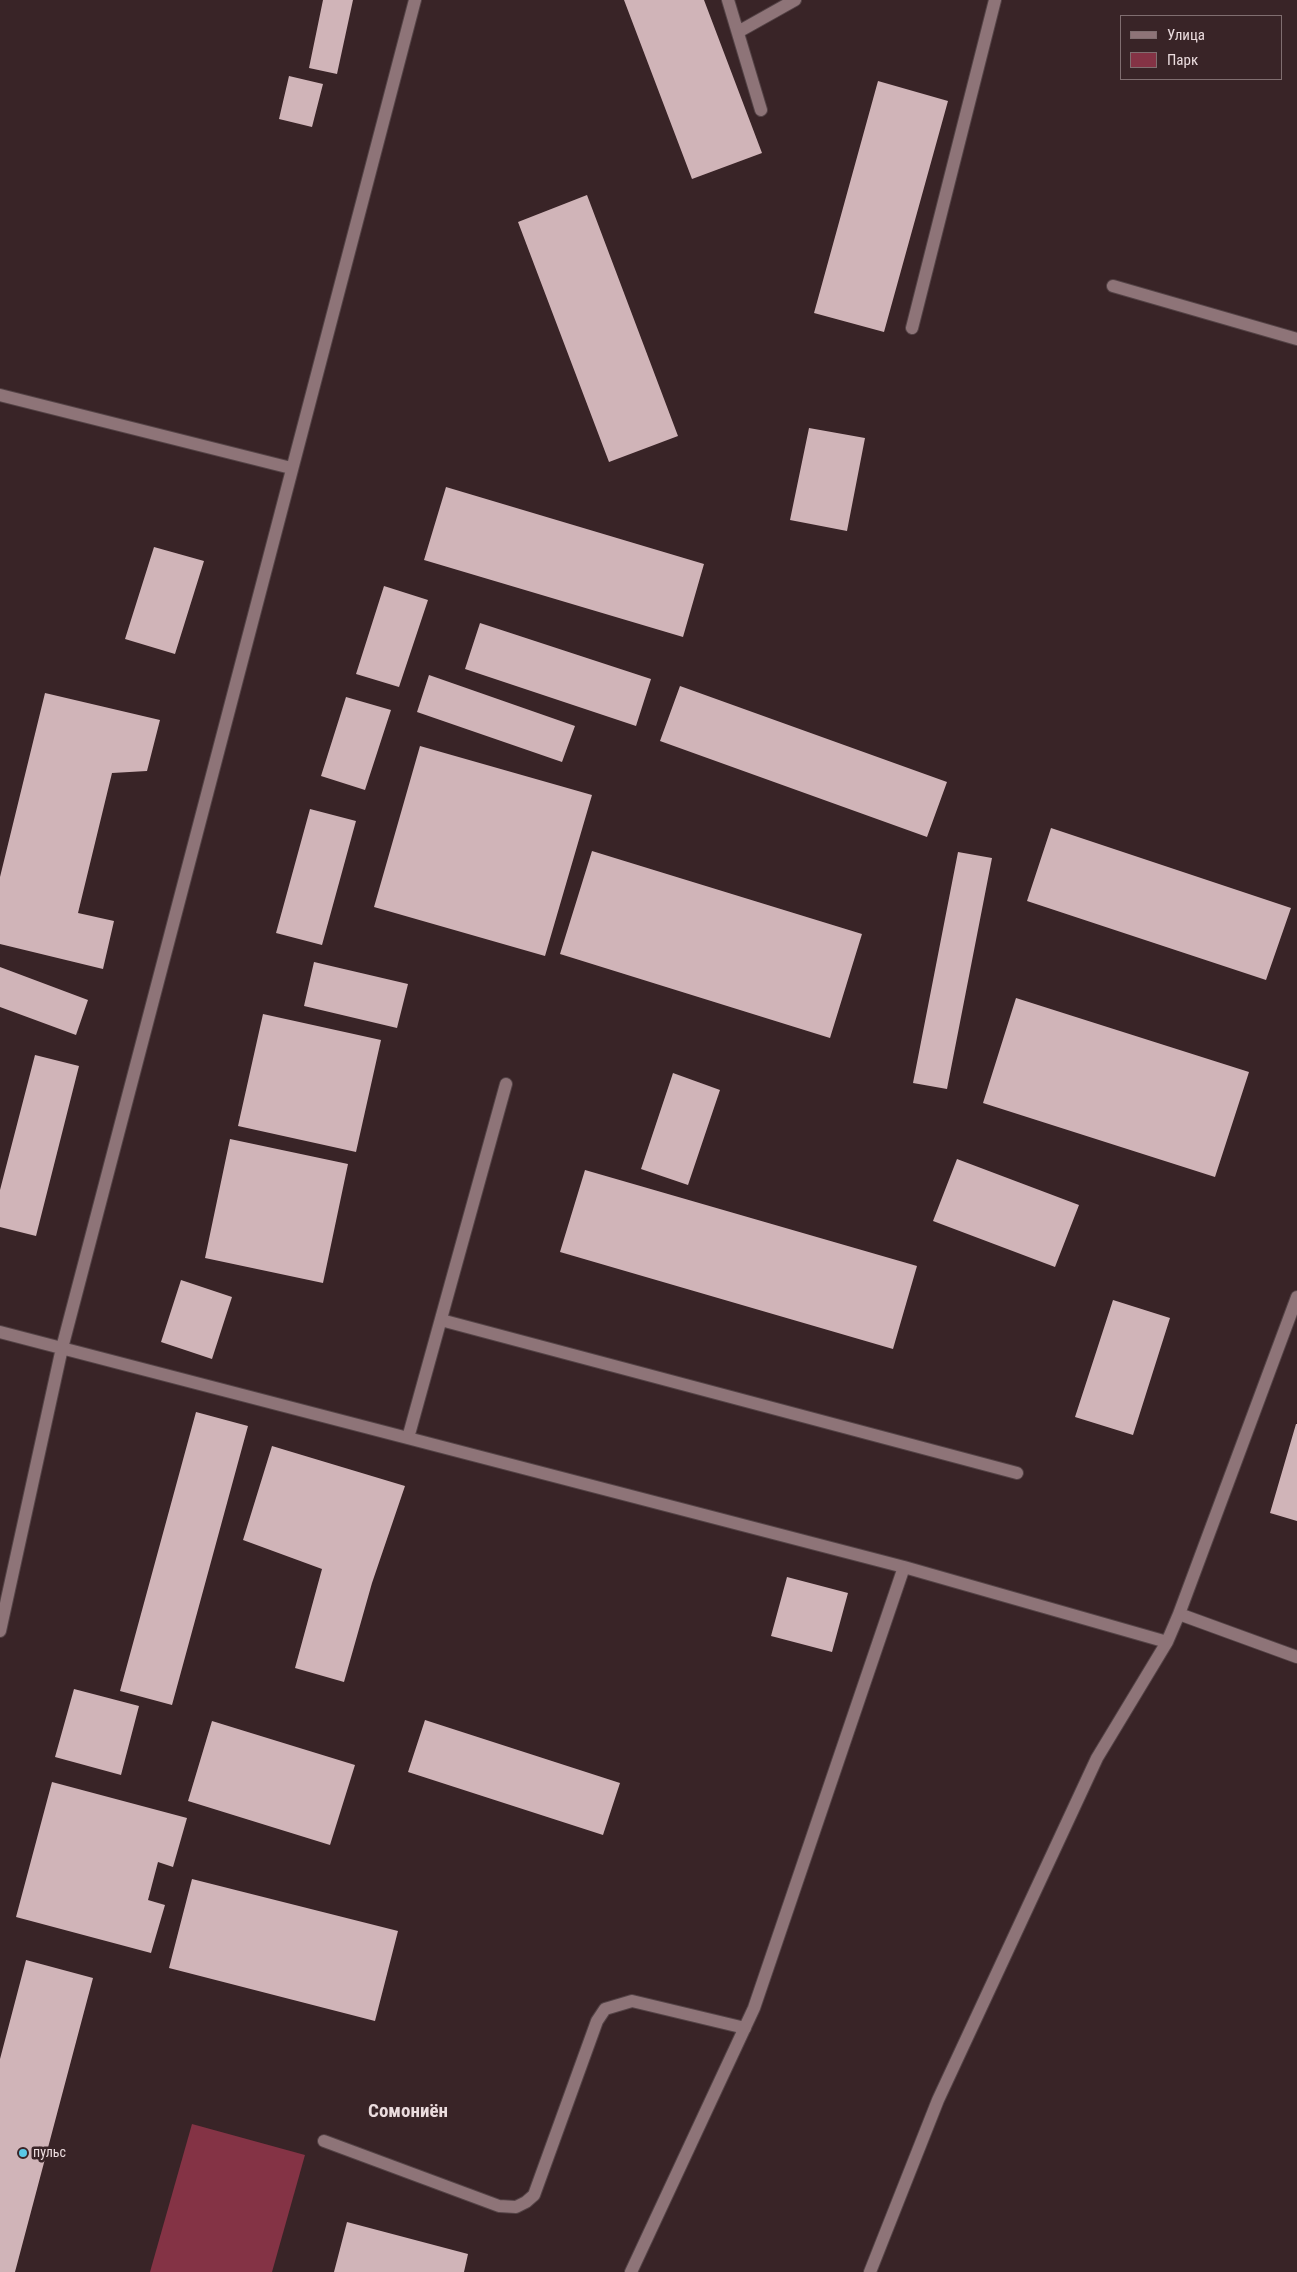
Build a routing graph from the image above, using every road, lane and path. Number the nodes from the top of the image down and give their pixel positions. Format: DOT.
graph roads {
  1 [pos="415,0"];
  2 [pos="728,0"];
  3 [pos="795,0"];
  4 [pos="995,0"];
  5 [pos="738,32"];
  6 [pos="761,110"];
  7 [pos="1113,286"];
  8 [pos="912,328"];
  9 [pos="1297,339"];
  10 [pos="0,395"];
  11 [pos="292,468"];
  12 [pos="506,1084"];
  13 [pos="1297,1297"];
  14 [pos="441,1320"];
  15 [pos="0,1332"];
  16 [pos="62,1348"];
  17 [pos="408,1438"];
  18 [pos="1017,1473"];
  19 [pos="904,1567"];
  20 [pos="1179,1614"];
  21 [pos="0,1631"];
  22 [pos="1166,1642"];
  23 [pos="1297,1657"];
  24 [pos="745,2028"];
  25 [pos="324,2140"];
  26 [pos="631,2272"];
  27 [pos="870,2272"];
  1 -- 11 [label="street"];
  2 -- 5 [label="street"];
  3 -- 5 [label="street"];
  4 -- 8 [label="street"];
  5 -- 6 [label="street"];
  7 -- 9 [label="street"];
  10 -- 11 [label="street"];
  11 -- 16 [label="street"];
  12 -- 14 [label="street"];
  13 -- 20 [label="street"];
  14 -- 17 [label="street"];
  14 -- 18 [label="street"];
  15 -- 16 [label="street"];
  16 -- 17 [label="street"];
  16 -- 21 [label="street"];
  17 -- 19 [label="street"];
  19 -- 22 [label="street"];
  19 -- 24 [label="street"];
  20 -- 22 [label="street"];
  20 -- 23 [label="street"];
  22 -- 27 [label="street"];
  24 -- 25 [label="street"];
  24 -- 26 [label="street"];
}
